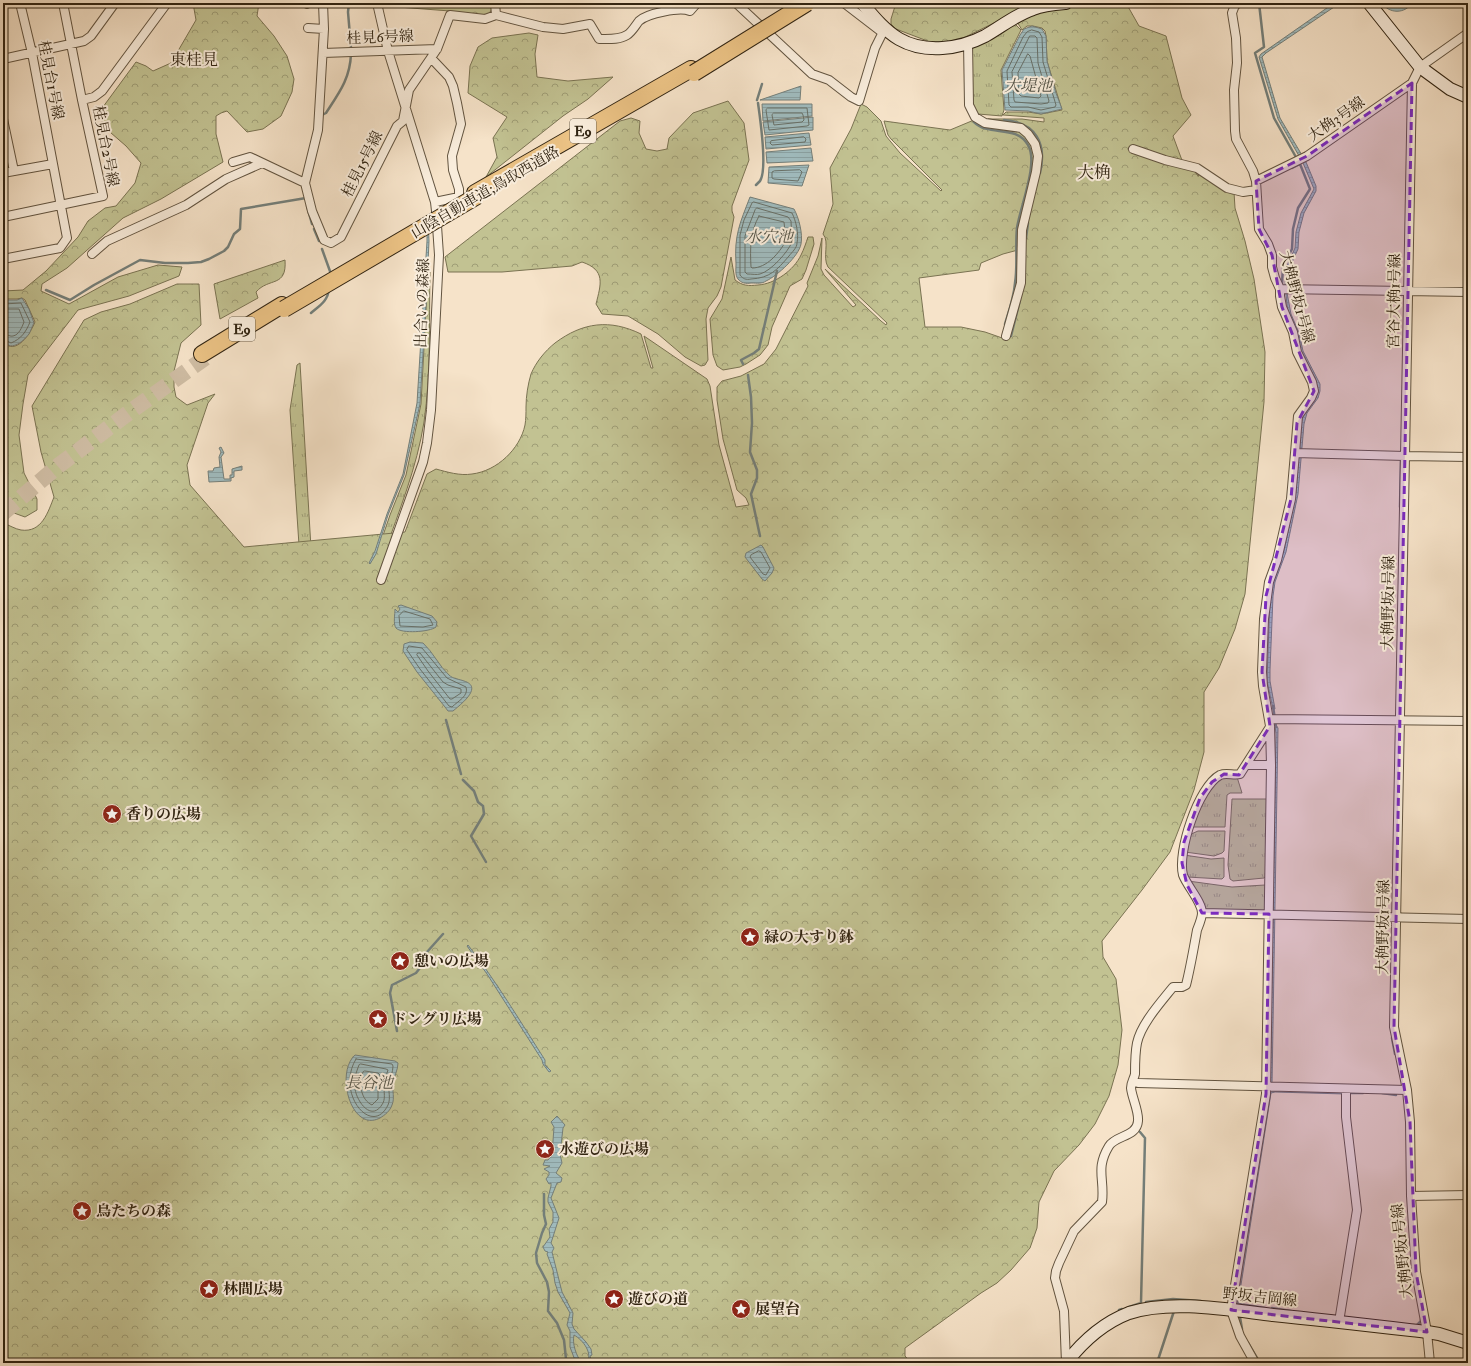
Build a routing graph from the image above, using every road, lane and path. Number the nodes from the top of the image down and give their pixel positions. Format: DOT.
graph roads {
  1 [pos="20,3"];
  2 [pos="64,3"];
  3 [pos="115,3"];
  4 [pos="167,3"];
  5 [pos="323,3"];
  6 [pos="377,3"];
  7 [pos="495,3"];
  8 [pos="697,3"];
  9 [pos="736,3"];
  10 [pos="798,3"];
  11 [pos="807,3"];
  12 [pos="844,3"];
  13 [pos="862,3"];
  14 [pos="1066,3"];
  15 [pos="1238,3"];
  16 [pos="1369,3"];
  17 [pos="496,15"];
  18 [pos="308,28"];
  19 [pos="324,29"];
  20 [pos="884,31"];
  21 [pos="1468,33"];
  22 [pos="968,43"];
  23 [pos="71,44"];
  24 [pos="437,50"];
  25 [pos="388,51"];
  26 [pos="32,53"];
  27 [pos="323,53"];
  28 [pos="431,58"];
  29 [pos="3,59"];
  30 [pos="1420,67"];
  31 [pos="692,71"];
  32 [pos="1412,83"];
  33 [pos="1468,97"];
  34 [pos="82,100"];
  35 [pos="405,110"];
  36 [pos="3,119"];
  37 [pos="1134,149"];
  38 [pos="233,162"];
  39 [pos="262,163"];
  40 [pos="53,164"];
  41 [pos="1191,165"];
  42 [pos="14,171"];
  43 [pos="3,173"];
  44 [pos="1198,176"];
  45 [pos="1256,181"];
  46 [pos="305,183"];
  47 [pos="1256,190"];
  48 [pos="435,202"];
  49 [pos="61,205"];
  50 [pos="3,217"];
  51 [pos="92,254"];
  52 [pos="3,259"];
  53 [pos="1280,289"];
  54 [pos="1408,291"];
  55 [pos="1468,292"];
  56 [pos="1006,336"];
  57 [pos="203,356"];
  58 [pos="1295,453"];
  59 [pos="1405,456"];
  60 [pos="1468,457"];
  61 [pos="382,580"];
  62 [pos="1401,720"];
  63 [pos="1468,721"];
  64 [pos="1270,722"];
  65 [pos="1247,765"];
  66 [pos="1271,765"];
  67 [pos="1202,913"];
  68 [pos="1269,914"];
  69 [pos="1397,918"];
  70 [pos="1468,919"];
  71 [pos="1138,1083"];
  72 [pos="1266,1086"];
  73 [pos="1346,1089"];
  74 [pos="1407,1090"];
  75 [pos="1411,1196"];
  76 [pos="1468,1196"];
  77 [pos="1232,1310"];
  78 [pos="1339,1322"];
  79 [pos="1426,1332"];
  80 [pos="1468,1343"];
  81 [pos="1066,1363"];
  82 [pos="1255,1363"];
  83 [pos="1430,1363"];
  1 -- 26 [label="street, 桂見台1号線"];
  2 -- 23 [label="street, 桂見台2号線"];
  3 -- 23 [label="street"];
  4 -- 34 [label="street"];
  5 -- 19 [label="street, 桂見15号線"];
  6 -- 25 [label="street, 出合いの森線"];
  7 -- 17 [label="street"];
  8 -- 17 [label="street, 桂見15号線"];
  9 -- 20 [label="street"];
  10 -- 31 [label="highway, 山陰自動車道;鳥取西道路 / E9"];
  11 -- 31 [label="highway, 山陰自動車道;鳥取西道路 / E9, bridge"];
  12 -- 20 [label="street"];
  13 -- 20 [label="street"];
  14 -- 22 [label="street"];
  15 -- 45 [label="street, 大桷野坂1号線"];
  16 -- 30 [label="street"];
  17 -- 24 [label="street, 桂見15号線"];
  18 -- 19 [label="street"];
  19 -- 27 [label="street, 桂見15号線"];
  20 -- 22 [label="street"];
  21 -- 30 [label="street"];
  22 -- 56 [label="street"];
  23 -- 26 [label="street"];
  23 -- 34 [label="street, 桂見台2号線"];
  24 -- 25 [label="street, 桂見6号線"];
  24 -- 28 [label="street, 桂見15号線"];
  25 -- 27 [label="street, 桂見6号線"];
  25 -- 35 [label="street, 出合いの森線"];
  26 -- 29 [label="street"];
  26 -- 40 [label="street, 桂見台1号線"];
  27 -- 46 [label="street, 桂見15号線"];
  28 -- 35 [label="street, 桂見15号線"];
  28 -- 48 [label="street"];
  30 -- 32 [label="street, 大桷3号線"];
  30 -- 33 [label="street"];
  31 -- 57 [label="highway, 山陰自動車道;鳥取西道路 / E9"];
  32 -- 45 [label="street, 大桷3号線"];
  32 -- 54 [label="street, 宮谷大桷1号線"];
  34 -- 49 [label="street, 桂見台2号線"];
  35 -- 46 [label="street, 桂見15号線"];
  35 -- 48 [label="street, 出合いの森線"];
  36 -- 42 [label="street"];
  37 -- 41 [label="street"];
  38 -- 39 [label="street"];
  39 -- 46 [label="street"];
  39 -- 51 [label="street"];
  40 -- 42 [label="street"];
  40 -- 49 [label="street, 桂見台1号線"];
  41 -- 44 [label="street"];
  41 -- 47 [label="street"];
  42 -- 43 [label="street"];
  45 -- 47 [label="street, 大桷野坂1号線"];
  47 -- 53 [label="street, 大桷野坂1号線"];
  48 -- 61 [label="street, 出合いの森線"];
  49 -- 50 [label="street, 桂見台2号線"];
  49 -- 52 [label="street, 桂見台1号線"];
  53 -- 54 [label="street"];
  53 -- 58 [label="street, 大桷野坂1号線"];
  54 -- 55 [label="street"];
  54 -- 59 [label="street, 宮谷大桷1号線"];
  58 -- 59 [label="street"];
  58 -- 64 [label="street"];
  59 -- 60 [label="street"];
  59 -- 62 [label="street, 大桷野坂1号線"];
  62 -- 63 [label="street"];
  62 -- 64 [label="street"];
  62 -- 69 [label="street, 大桷野坂1号線"];
  64 -- 65 [label="street"];
  64 -- 66 [label="street"];
  65 -- 66 [label="street"];
  65 -- 67 [label="street"];
  66 -- 68 [label="street"];
  67 -- 68 [label="street"];
  67 -- 81 [label="street"];
  68 -- 69 [label="street"];
  68 -- 72 [label="street"];
  69 -- 70 [label="street"];
  69 -- 74 [label="street, 大桷野坂1号線"];
  71 -- 72 [label="street"];
  72 -- 73 [label="street"];
  72 -- 77 [label="street"];
  73 -- 74 [label="street"];
  73 -- 78 [label="street"];
  74 -- 75 [label="street, 大桷野坂1号線"];
  75 -- 76 [label="street"];
  75 -- 79 [label="street, 大桷野坂1号線"];
  77 -- 78 [label="street, 野坂吉岡線"];
  77 -- 81 [label="street, 野坂吉岡線"];
  77 -- 82 [label="street"];
  78 -- 79 [label="street, 野坂吉岡線"];
  79 -- 80 [label="street, 野坂吉岡線"];
  79 -- 83 [label="street, 大桷野坂1号線"];
}
